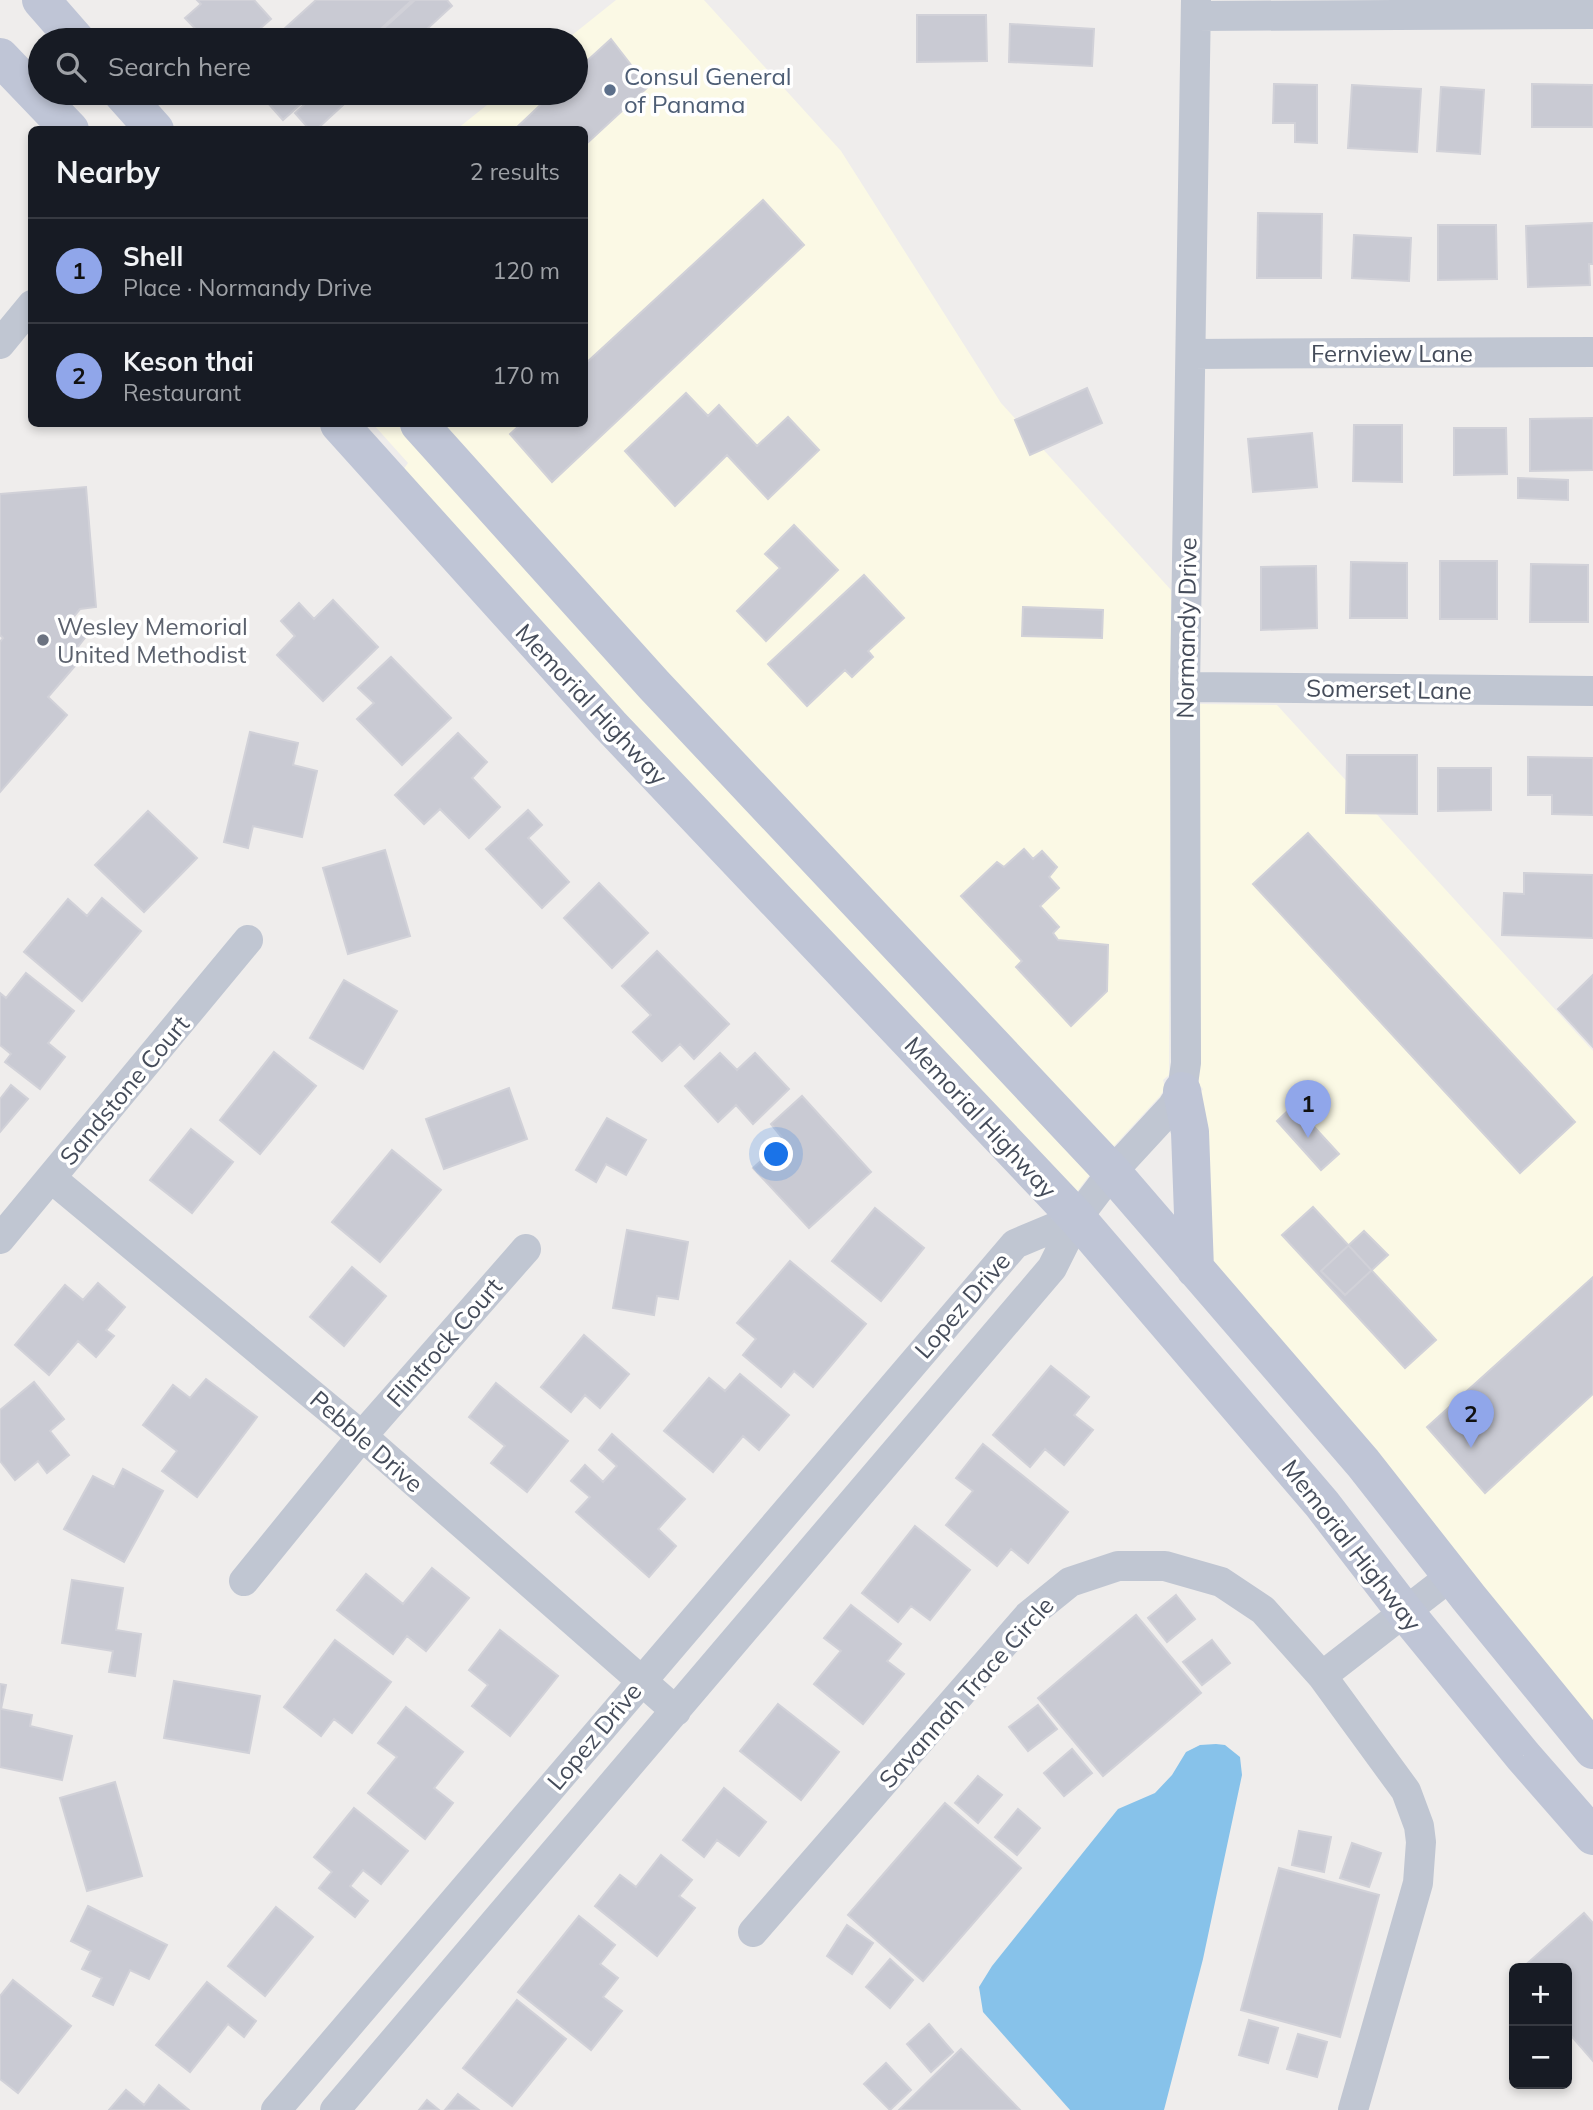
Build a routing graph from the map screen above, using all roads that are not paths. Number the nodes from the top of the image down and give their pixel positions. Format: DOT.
graph roads {
  1 [pos="41,0"];
  2 [pos="1196,8"];
  3 [pos="1593,14"];
  4 [pos="66,28"];
  5 [pos="0,57"];
  6 [pos="28,86"];
  7 [pos="46,105"];
  8 [pos="133,105"];
  9 [pos="66,126"];
  10 [pos="151,126"];
  11 [pos="28,310"];
  12 [pos="0,344"];
  13 [pos="1593,352"];
  14 [pos="1192,354"];
  15 [pos="342,427"];
  16 [pos="422,427"];
  17 [pos="1185,687"];
  18 [pos="1593,691"];
  19 [pos="248,940"];
  20 [pos="1182,1091"];
  21 [pos="1112,1172"];
  22 [pos="51,1178"];
  23 [pos="1077,1218"];
  24 [pos="0,1239"];
  25 [pos="526,1249"];
  26 [pos="1195,1269"];
  27 [pos="362,1436"];
  28 [pos="1451,1576"];
  29 [pos="244,1581"];
  30 [pos="1405,1612"];
  31 [pos="1322,1676"];
  32 [pos="641,1682"];
  33 [pos="676,1711"];
  34 [pos="1593,1750"];
  35 [pos="1593,1836"];
  36 [pos="753,1932"];
  37 [pos="276,2110"];
  38 [pos="335,2110"];
  39 [pos="1353,2110"];
  1 -- 4 [label="main road"];
  2 -- 3 [label="street"];
  2 -- 14 [label="street, Normandy Drive"];
  5 -- 6 [label="main road"];
  7 -- 9 [label="main road"];
  8 -- 10 [label="main road"];
  11 -- 12 [label="street"];
  13 -- 14 [label="street, Fernview Lane"];
  14 -- 17 [label="street, Normandy Drive"];
  15 -- 23 [label="main road, Memorial Highway"];
  16 -- 21 [label="main road"];
  17 -- 18 [label="street, Somerset Lane"];
  17 -- 20 [label="street, Normandy Drive"];
  19 -- 22 [label="street, Sandstone Court"];
  20 -- 21 [label="street, Normandy Drive"];
  20 -- 26 [label="main road"];
  21 -- 23 [label="street, Normandy Drive"];
  21 -- 26 [label="main road"];
  22 -- 24 [label="street, Sandstone Court"];
  22 -- 27 [label="street, Pebble Drive"];
  23 -- 30 [label="main road, Memorial Highway"];
  23 -- 32 [label="street, Lopez Drive"];
  23 -- 33 [label="street, Lopez Drive"];
  25 -- 27 [label="street, Flintrock Court"];
  26 -- 28 [label="main road"];
  27 -- 29 [label="street, Flintrock Court"];
  27 -- 32 [label="street, Pebble Drive"];
  28 -- 30 [label="street"];
  28 -- 34 [label="main road"];
  30 -- 31 [label="street"];
  30 -- 35 [label="main road, Memorial Highway"];
  31 -- 36 [label="street, Savannah Trace Circle"];
  31 -- 39 [label="street, Savannah Trace Circle"];
  32 -- 33 [label="street, Pebble Drive"];
  32 -- 37 [label="street, Lopez Drive"];
  33 -- 38 [label="street, Lopez Drive"];
}
